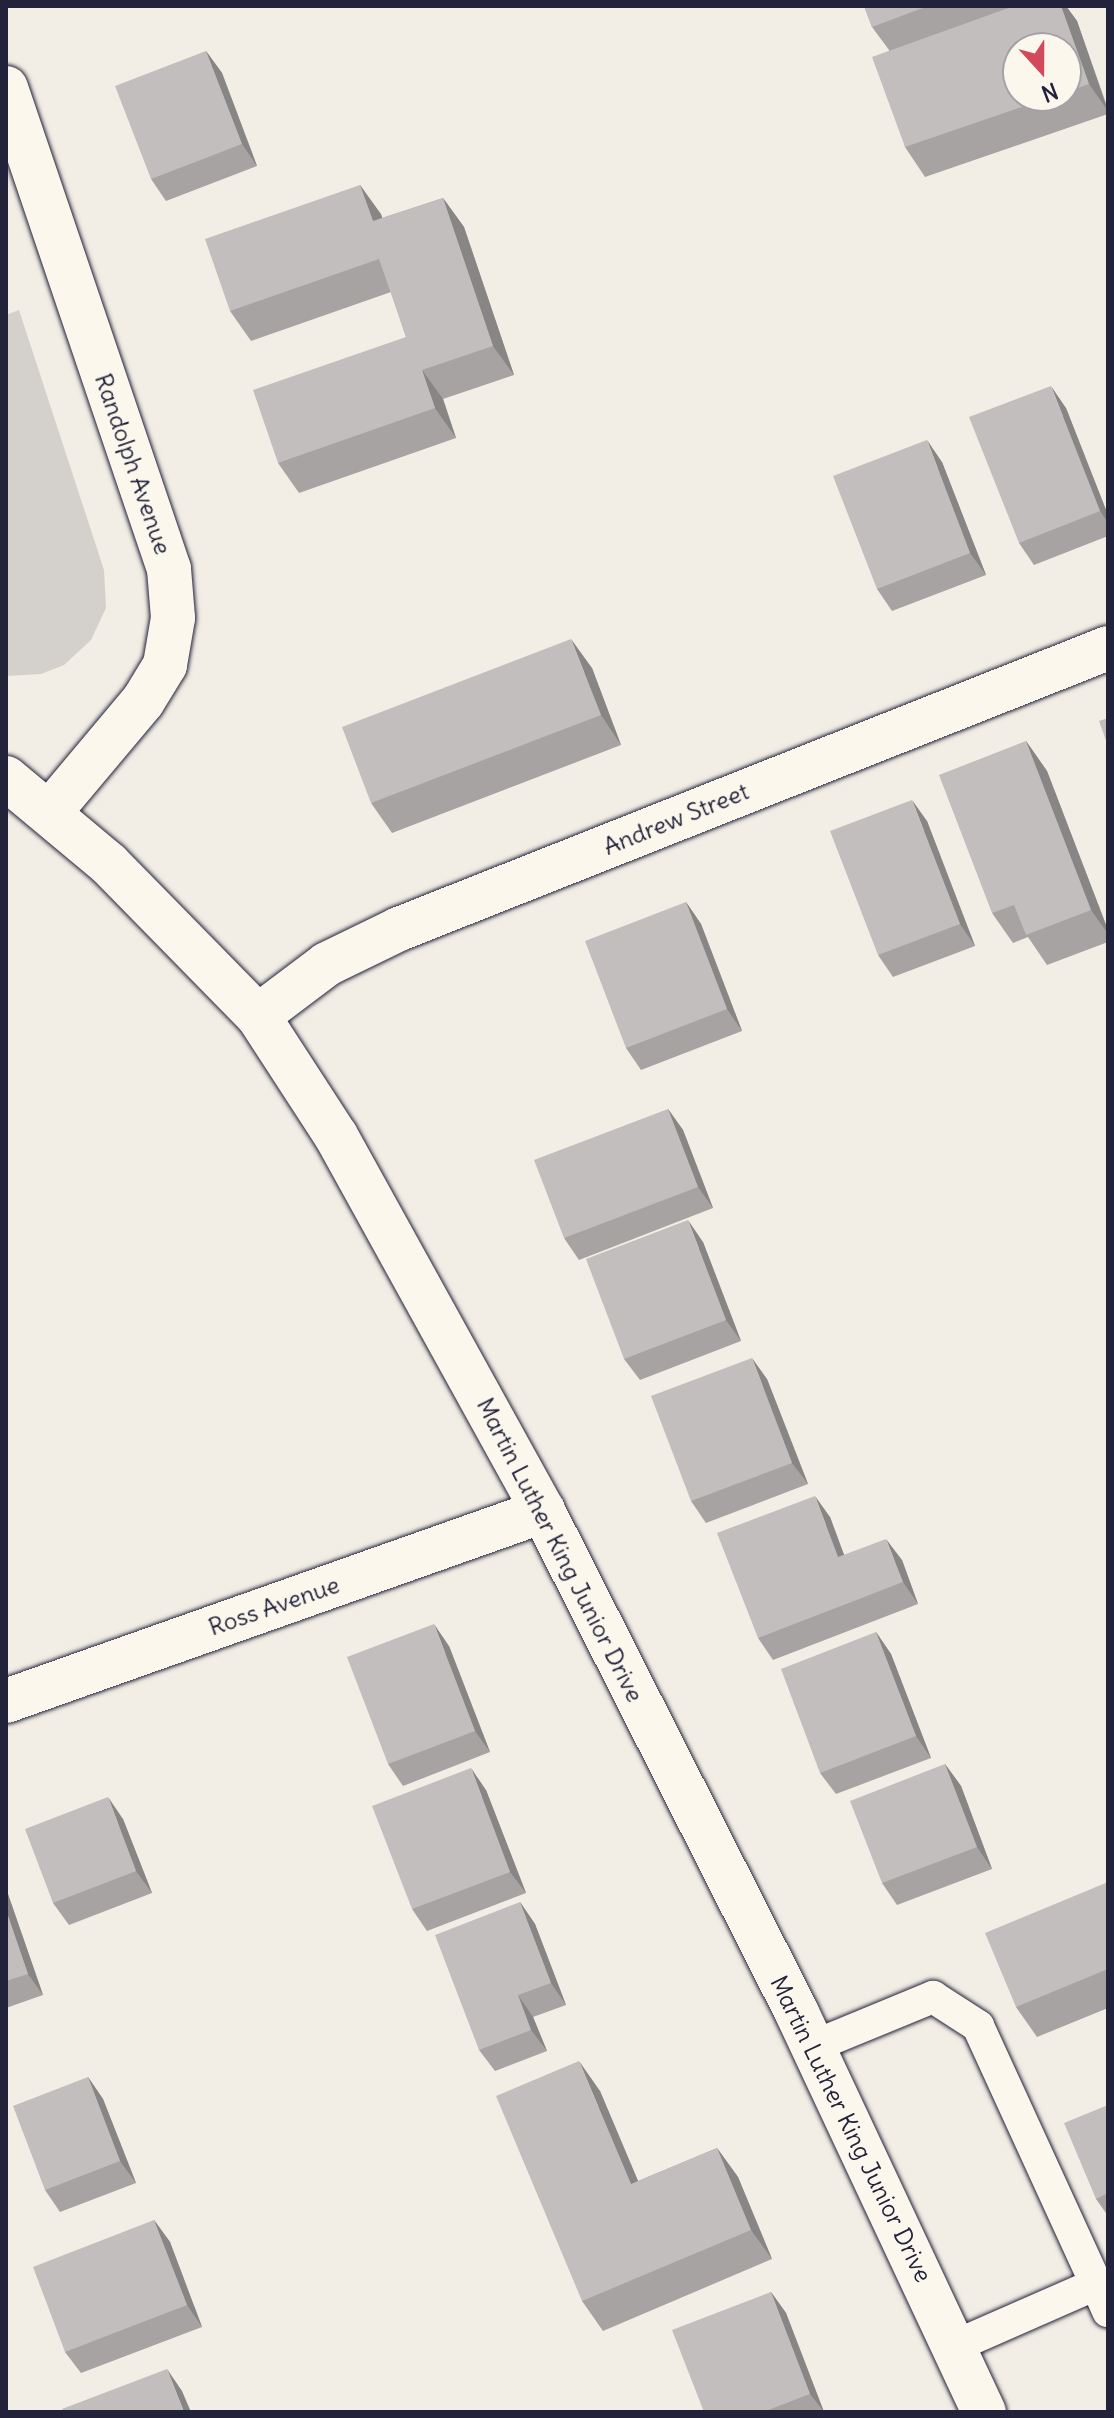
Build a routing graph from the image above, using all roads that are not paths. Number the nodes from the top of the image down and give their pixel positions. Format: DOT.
graph roads {
  1 [pos="6,88"];
  2 [pos="1108,648"];
  3 [pos="6,778"];
  4 [pos="49,813"];
  5 [pos="258,1016"];
  6 [pos="543,1511"];
  7 [pos="6,1701"];
  8 [pos="814,2046"];
  9 [pos="1102,2298"];
  10 [pos="955,2346"];
  11 [pos="984,2412"];
  1 -- 4 [label="street, Randolph Avenue"];
  2 -- 5 [label="street, Andrew Street"];
  3 -- 4 [label="street, Martin Luther King Junior Drive"];
  4 -- 5 [label="street, Martin Luther King Junior Drive"];
  5 -- 6 [label="street, Martin Luther King Junior Drive"];
  6 -- 7 [label="street, Ross Avenue"];
  6 -- 8 [label="street, Martin Luther King Junior Drive"];
  8 -- 9 [label="lane"];
  8 -- 10 [label="street, Martin Luther King Junior Drive"];
  9 -- 10 [label="lane"];
  10 -- 11 [label="street, Martin Luther King Junior Drive"];
}
